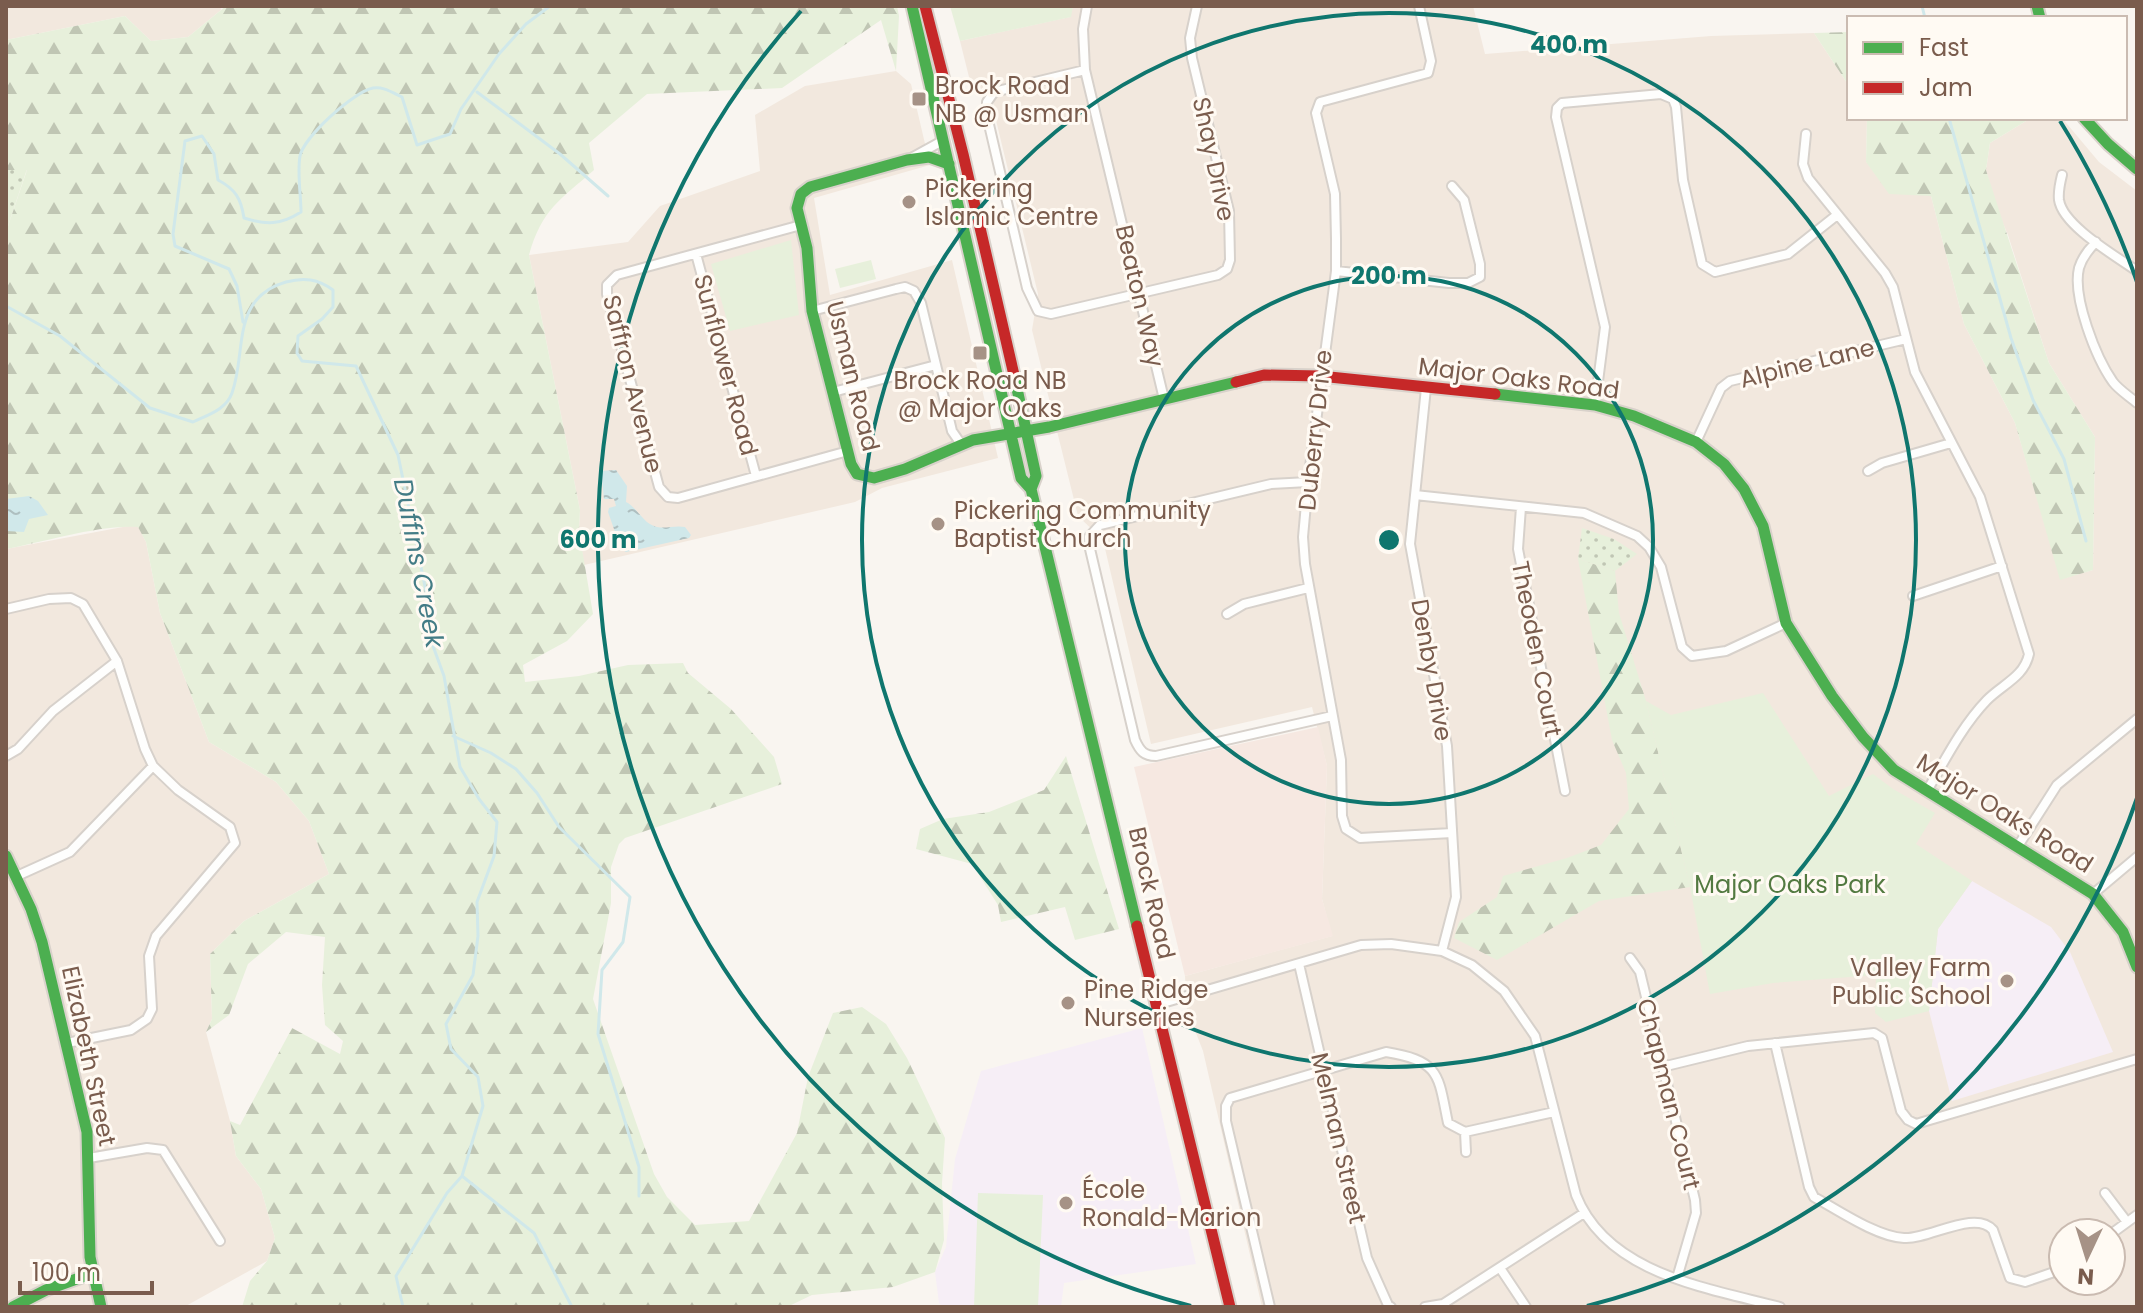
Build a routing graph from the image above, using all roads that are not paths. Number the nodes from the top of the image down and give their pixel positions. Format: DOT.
graph roads {
  1 [pos="912,6"];
  2 [pos="925,6"];
  3 [pos="1087,6"];
  4 [pos="1197,6"];
  5 [pos="1419,6"];
  6 [pos="1085,70"];
  7 [pos="2086,120"];
  8 [pos="1806,134"];
  9 [pos="944,140"];
  10 [pos="963,154"];
  11 [pos="907,160"];
  12 [pos="949,164"];
  13 [pos="2137,169"];
  14 [pos="2062,175"];
  15 [pos="1452,186"];
  16 [pos="1837,215"];
  17 [pos="801,225"];
  18 [pos="2096,242"];
  19 [pos="696,254"];
  20 [pos="1336,271"];
  21 [pos="2137,271"];
  22 [pos="1139,293"];
  23 [pos="812,311"];
  24 [pos="1906,339"];
  25 [pos="936,365"];
  26 [pos="1320,376"];
  27 [pos="1426,388"];
  28 [pos="833,392"];
  29 [pos="1164,399"];
  30 [pos="2137,403"];
  31 [pos="1595,405"];
  32 [pos="1026,430"];
  33 [pos="1010,432"];
  34 [pos="1696,442"];
  35 [pos="1951,443"];
  36 [pos="961,444"];
  37 [pos="848,451"];
  38 [pos="1868,471"];
  39 [pos="756,476"];
  40 [pos="1308,482"];
  41 [pos="1031,489"];
  42 [pos="1415,495"];
  43 [pos="1521,507"];
  44 [pos="2002,566"];
  45 [pos="1308,588"];
  46 [pos="1913,596"];
  47 [pos="6,609"];
  48 [pos="1227,614"];
  49 [pos="1786,623"];
  50 [pos="117,661"];
  51 [pos="1332,716"];
  52 [pos="2137,719"];
  53 [pos="6,756"];
  54 [pos="153,766"];
  55 [pos="1565,791"];
  56 [pos="1927,791"];
  57 [pos="1452,833"];
  58 [pos="2018,846"];
  59 [pos="6,856"];
  60 [pos="2137,857"];
  61 [pos="17,876"];
  62 [pos="2093,894"];
  63 [pos="1442,951"];
  64 [pos="1630,958"];
  65 [pos="1299,964"];
  66 [pos="2137,967"];
  67 [pos="1156,1005"];
  68 [pos="67,1043"];
  69 [pos="1775,1043"];
  70 [pos="2137,1059"];
  71 [pos="1662,1067"];
  72 [pos="1323,1070"];
  73 [pos="1554,1112"];
  74 [pos="1465,1132"];
  75 [pos="1466,1152"];
  76 [pos="89,1158"];
  77 [pos="2105,1193"];
  78 [pos="1584,1213"];
  79 [pos="2137,1215"];
  80 [pos="2123,1217"];
  81 [pos="2127,1222"];
  82 [pos="220,1241"];
  83 [pos="1500,1268"];
  84 [pos="93,1273"];
  85 [pos="2047,1274"];
  86 [pos="1677,1278"];
  87 [pos="1763,1305"];
  88 [pos="13,1307"];
  89 [pos="101,1307"];
  90 [pos="1230,1307"];
  91 [pos="1270,1307"];
  92 [pos="1391,1307"];
  93 [pos="1425,1307"];
  94 [pos="1526,1307"];
  95 [pos="1780,1307"];
  1 -- 9 [label="street, Brock Road"];
  2 -- 10 [label="street, Brock Road"];
  3 -- 6 [label="street, Beaton Way"];
  4 -- 22 [label="street, Shay Drive"];
  5 -- 20 [label="street, Duberry Drive"];
  6 -- 22 [label="street, Beaton Way"];
  6 -- 22 [label="street, Shay Drive"];
  7 -- 13 [label="street"];
  8 -- 16 [label="street"];
  9 -- 10 [label="street"];
  9 -- 11 [label="street, Usman Road"];
  9 -- 12 [label="street, Brock Road"];
  10 -- 32 [label="street, Brock Road"];
  11 -- 12 [label="street, Usman Road"];
  11 -- 17 [label="street, Usman Road"];
  12 -- 33 [label="street, Brock Road"];
  14 -- 18 [label="street"];
  15 -- 20 [label="street"];
  16 -- 24 [label="street"];
  16 -- 31 [label="street"];
  17 -- 19 [label="street, Saffron Avenue"];
  17 -- 23 [label="street, Usman Road"];
  18 -- 21 [label="street"];
  18 -- 30 [label="street"];
  19 -- 39 [label="street, Sunflower Road"];
  19 -- 39 [label="street, Saffron Avenue"];
  20 -- 26 [label="street, Duberry Drive"];
  22 -- 29 [label="street, Beaton Way"];
  23 -- 25 [label="street"];
  23 -- 28 [label="street, Usman Road"];
  24 -- 34 [label="street, Alpine Lane"];
  24 -- 35 [label="street"];
  25 -- 28 [label="street"];
  25 -- 36 [label="street"];
  26 -- 27 [label="street, Major Oaks Road"];
  26 -- 29 [label="street, Major Oaks Road"];
  26 -- 40 [label="street, Duberry Drive"];
  27 -- 31 [label="street, Major Oaks Road"];
  27 -- 42 [label="street, Denby Drive"];
  28 -- 37 [label="street, Usman Road"];
  29 -- 32 [label="street, Major Oaks Road"];
  31 -- 34 [label="street, Major Oaks Road"];
  32 -- 33 [label="street, Major Oaks Road"];
  32 -- 41 [label="street, Brock Road"];
  33 -- 36 [label="street, Major Oaks Road"];
  33 -- 41 [label="street, Brock Road"];
  34 -- 49 [label="street, Major Oaks Road"];
  35 -- 38 [label="street"];
  35 -- 44 [label="street"];
  36 -- 37 [label="street, Usman Road"];
  37 -- 39 [label="street, Saffron Avenue"];
  40 -- 45 [label="street, Duberry Drive"];
  40 -- 51 [label="street"];
  41 -- 67 [label="street, Brock Road"];
  42 -- 43 [label="street"];
  42 -- 57 [label="street, Denby Drive"];
  43 -- 49 [label="street"];
  43 -- 55 [label="street, Theoden Court"];
  44 -- 46 [label="street"];
  44 -- 56 [label="street"];
  45 -- 48 [label="street"];
  45 -- 51 [label="street, Duberry Drive"];
  47 -- 50 [label="street"];
  49 -- 56 [label="street, Major Oaks Road"];
  50 -- 53 [label="street"];
  50 -- 54 [label="street"];
  51 -- 57 [label="street, Duberry Drive"];
  52 -- 58 [label="street"];
  54 -- 61 [label="street"];
  54 -- 68 [label="street"];
  56 -- 58 [label="street, Major Oaks Road"];
  57 -- 63 [label="street, Denby Drive"];
  58 -- 62 [label="street, Major Oaks Road"];
  59 -- 61 [label="street, Elizabeth Street"];
  60 -- 62 [label="street"];
  61 -- 68 [label="street, Elizabeth Street"];
  62 -- 66 [label="street, Major Oaks Road"];
  63 -- 65 [label="street"];
  63 -- 73 [label="street"];
  64 -- 71 [label="street, Chapman Court"];
  65 -- 67 [label="street"];
  65 -- 72 [label="street, Melman Street"];
  67 -- 90 [label="street, Brock Road"];
  68 -- 76 [label="street, Elizabeth Street"];
  69 -- 70 [label="street"];
  69 -- 71 [label="street"];
  69 -- 85 [label="street"];
  71 -- 86 [label="street, Chapman Court"];
  72 -- 74 [label="street"];
  72 -- 91 [label="street"];
  72 -- 92 [label="street, Melman Street"];
  73 -- 74 [label="street"];
  73 -- 78 [label="street"];
  74 -- 75 [label="street"];
  76 -- 82 [label="street"];
  76 -- 84 [label="street, Elizabeth Street"];
  77 -- 80 [label="street"];
  78 -- 83 [label="street"];
  78 -- 86 [label="street"];
  79 -- 81 [label="street"];
  83 -- 93 [label="street"];
  83 -- 94 [label="street"];
  84 -- 88 [label="street"];
  84 -- 89 [label="street, Elizabeth Street"];
  86 -- 87 [label="street"];
  87 -- 95 [label="street"];
}
